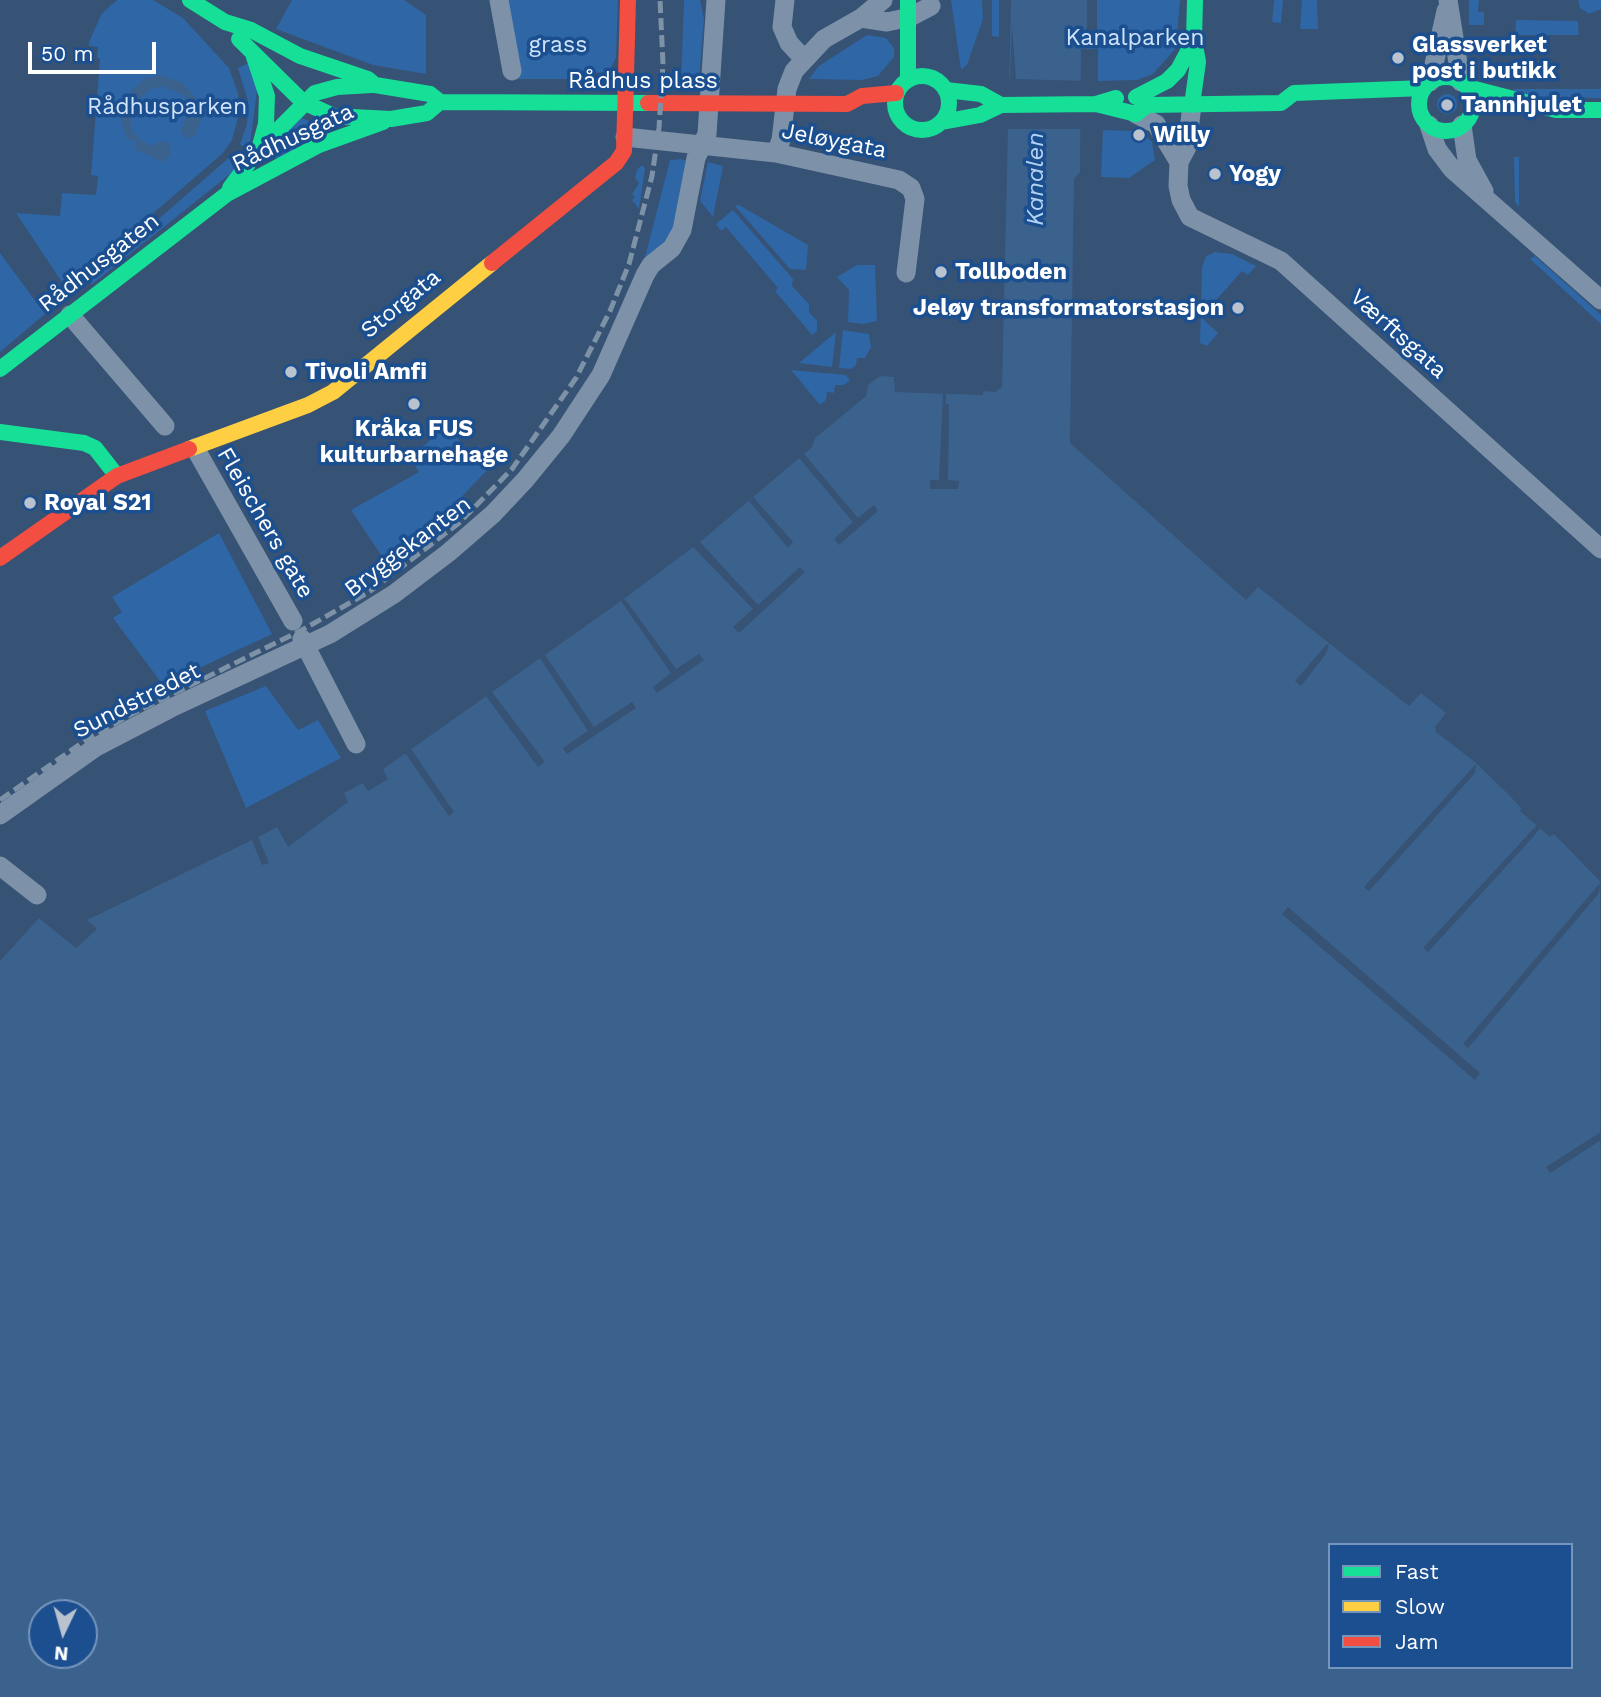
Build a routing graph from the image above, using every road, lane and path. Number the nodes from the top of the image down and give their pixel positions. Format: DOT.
graph roads {
  1 [pos="190,0"];
  2 [pos="499,0"];
  3 [pos="628,0"];
  4 [pos="716,0"];
  5 [pos="785,0"];
  6 [pos="883,0"];
  7 [pos="1195,0"];
  8 [pos="1448,2"];
  9 [pos="931,3"];
  10 [pos="910,5"];
  11 [pos="861,18"];
  12 [pos="225,22"];
  13 [pos="934,29"];
  14 [pos="1194,40"];
  15 [pos="251,51"];
  16 [pos="803,58"];
  17 [pos="512,71"];
  18 [pos="939,79"];
  19 [pos="908,80"];
  20 [pos="375,85"];
  21 [pos="1427,85"];
  22 [pos="1464,85"];
  23 [pos="896,93"];
  24 [pos="303,102"];
  25 [pos="440,103"];
  26 [pos="847,104"];
  27 [pos="1001,105"];
  28 [pos="1132,105"];
  29 [pos="1192,105"];
  30 [pos="1556,110"];
  31 [pos="1601,110"];
  32 [pos="862,113"];
  33 [pos="1516,117"];
  34 [pos="1419,118"];
  35 [pos="391,119"];
  36 [pos="884,120"];
  37 [pos="942,122"];
  38 [pos="1471,122"];
  39 [pos="906,126"];
  40 [pos="625,137"];
  41 [pos="700,144"];
  42 [pos="260,149"];
  43 [pos="776,153"];
  44 [pos="1179,162"];
  45 [pos="227,194"];
  46 [pos="1488,198"];
  47 [pos="905,274"];
  48 [pos="1601,300"];
  49 [pos="70,315"];
  50 [pos="0,369"];
  51 [pos="165,426"];
  52 [pos="0,432"];
  53 [pos="195,448"];
  54 [pos="117,476"];
  55 [pos="1601,549"];
  56 [pos="0,558"];
  57 [pos="293,621"];
  58 [pos="304,643"];
  59 [pos="356,744"];
  60 [pos="0,815"];
  61 [pos="0,866"];
  62 [pos="37,895"];
  1 -- 12 [label="main road"];
  2 -- 17 [label="street"];
  3 -- 40 [label="main road"];
  4 -- 41 [label="street, Bryggekanten"];
  5 -- 16 [label="street"];
  6 -- 11 [label="street"];
  7 -- 14 [label="main road"];
  8 -- 21 [label="street"];
  8 -- 22 [label="street"];
  9 -- 10 [label="street"];
  9 -- 13 [label="main road"];
  10 -- 11 [label="street"];
  10 -- 19 [label="main road"];
  11 -- 16 [label="street"];
  12 -- 15 [label="main road, Rådhus plass"];
  12 -- 20 [label="main road, Rådhus plass"];
  14 -- 28 [label="main road"];
  14 -- 29 [label="main road"];
  15 -- 24 [label="main road, Rådhus plass"];
  15 -- 42 [label="main road, Rådhusgata"];
  16 -- 43 [label="street"];
  18 -- 19 [label="main road"];
  18 -- 27 [label="main road"];
  18 -- 37 [label="main road"];
  19 -- 23 [label="main road"];
  20 -- 24 [label="main road, Rådhusgata"];
  20 -- 25 [label="main road, Rådhus plass"];
  21 -- 22 [label="main road"];
  21 -- 29 [label="main road"];
  21 -- 34 [label="main road"];
  22 -- 30 [label="main road"];
  22 -- 38 [label="main road"];
  23 -- 26 [label="main road, Rådhus plass"];
  23 -- 39 [label="main road"];
  24 -- 35 [label="main road, Rådhus plass"];
  24 -- 42 [label="main road, Rådhusgata"];
  25 -- 26 [label="main road, Rådhus plass"];
  25 -- 35 [label="main road, Rådhus plass"];
  26 -- 32 [label="main road"];
  27 -- 28 [label="main road"];
  27 -- 37 [label="main road"];
  28 -- 29 [label="main road"];
  28 -- 44 [label="street, Værftsgata"];
  29 -- 44 [label="street, Værftsgata"];
  30 -- 31 [label="main road"];
  30 -- 33 [label="main road"];
  34 -- 38 [label="main road"];
  34 -- 46 [label="street"];
  35 -- 45 [label="main road, Rådhusgata"];
  36 -- 39 [label="main road"];
  37 -- 39 [label="main road"];
  38 -- 46 [label="street"];
  40 -- 41 [label="street, Jeløygata"];
  40 -- 53 [label="main road, Storgata"];
  41 -- 43 [label="street, Jeløygata"];
  41 -- 58 [label="street, Bryggekanten"];
  42 -- 45 [label="main road, Rådhusgata"];
  43 -- 47 [label="street, Jeløygata"];
  44 -- 55 [label="street, Værftsgata"];
  45 -- 49 [label="main road, Rådhusgaten"];
  46 -- 48 [label="street"];
  49 -- 50 [label="main road, Rådhusgaten"];
  49 -- 51 [label="street"];
  52 -- 54 [label="main road"];
  53 -- 54 [label="main road, Storgata"];
  53 -- 57 [label="street, Fleischers gate"];
  54 -- 56 [label="main road, Storgata"];
  58 -- 59 [label="street"];
  58 -- 60 [label="street, Sundstredet"];
  61 -- 62 [label="street"];
}
